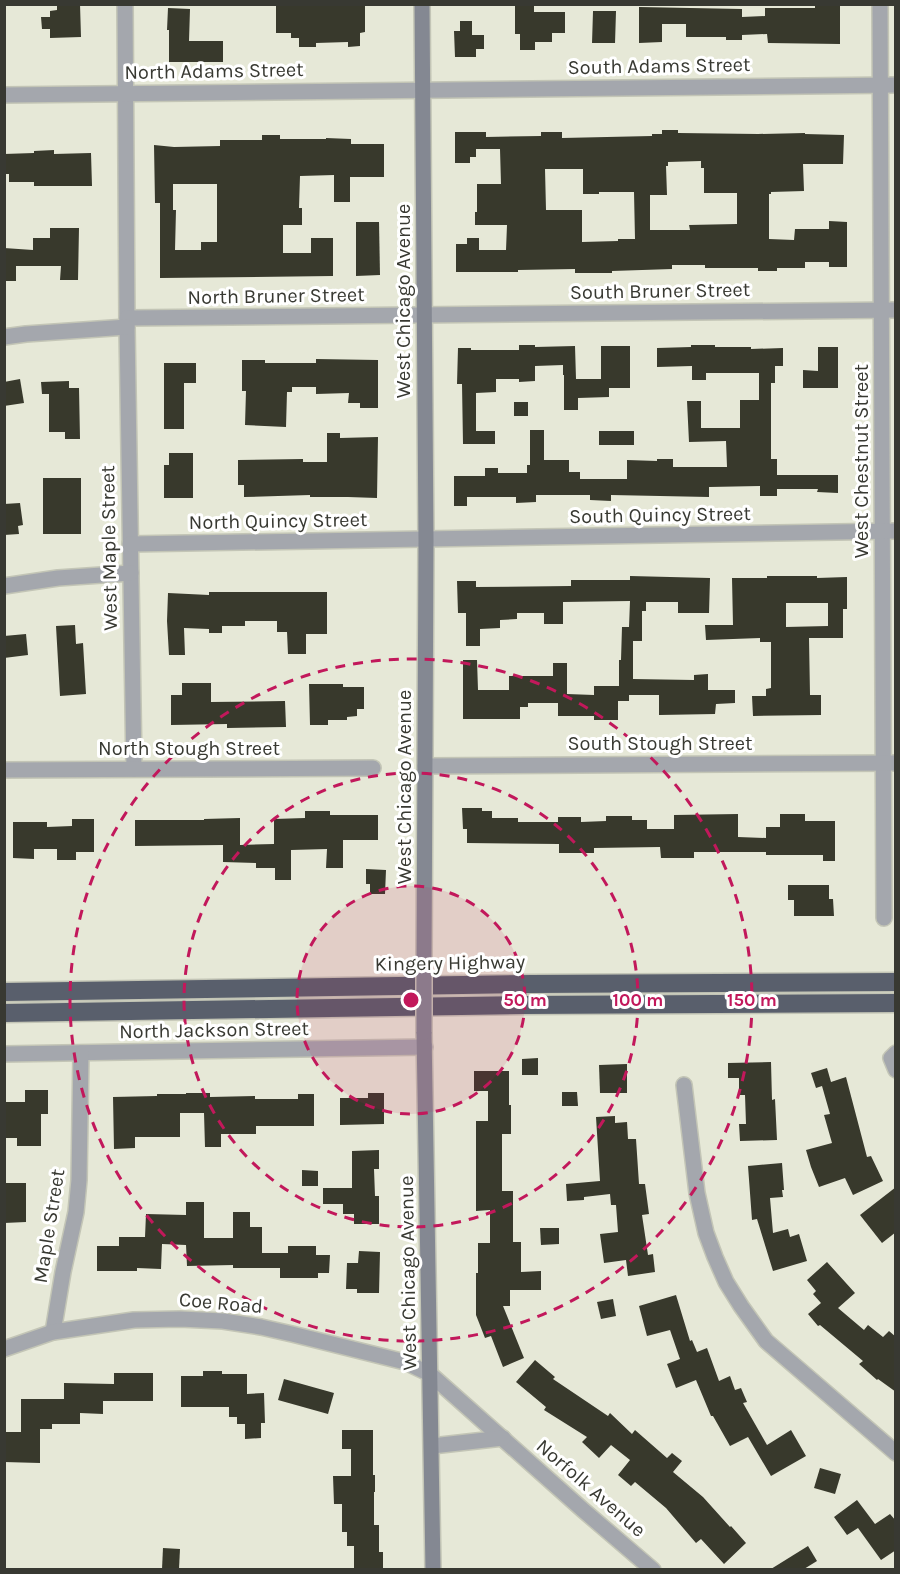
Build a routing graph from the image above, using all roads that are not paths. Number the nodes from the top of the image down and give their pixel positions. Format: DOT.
graph roads {
  1 [pos="125,4"];
  2 [pos="422,4"];
  3 [pos="880,4"];
  4 [pos="879,85"];
  5 [pos="896,85"];
  6 [pos="423,90"];
  7 [pos="125,93"];
  8 [pos="4,95"];
  9 [pos="888,310"];
  10 [pos="424,315"];
  11 [pos="127,323"];
  12 [pos="4,337"];
  13 [pos="889,532"];
  14 [pos="426,540"];
  15 [pos="130,544"];
  16 [pos="131,573"];
  17 [pos="4,586"];
  18 [pos="889,763"];
  19 [pos="424,766"];
  20 [pos="373,768"];
  21 [pos="134,769"];
  22 [pos="4,770"];
  23 [pos="884,918"];
  24 [pos="896,982"];
  25 [pos="4,992"];
  26 [pos="896,1003"];
  27 [pos="4,1013"];
  28 [pos="425,1040"];
  29 [pos="81,1053"];
  30 [pos="896,1053"];
  31 [pos="4,1054"];
  32 [pos="896,1070"];
  33 [pos="684,1085"];
  34 [pos="53,1332"];
  35 [pos="4,1349"];
  36 [pos="430,1374"];
  37 [pos="503,1437"];
  38 [pos="432,1446"];
  39 [pos="896,1454"];
  40 [pos="433,1569"];
  41 [pos="653,1569"];
  1 -- 7 [label="street, West Maple Street"];
  2 -- 6 [label="main road, West Chicago Avenue"];
  3 -- 4 [label="street, West Chestnut Street"];
  4 -- 5 [label="street, South Adams Street"];
  4 -- 6 [label="street, South Adams Street"];
  4 -- 9 [label="street, West Chestnut Street"];
  6 -- 7 [label="street, North Adams Street"];
  6 -- 10 [label="main road, West Chicago Avenue"];
  7 -- 8 [label="street, North Adams Street"];
  7 -- 11 [label="street, West Maple Street"];
  9 -- 10 [label="street, South Bruner Street"];
  9 -- 13 [label="street, West Chestnut Street"];
  10 -- 11 [label="street, North Bruner Street"];
  10 -- 14 [label="main road, West Chicago Avenue"];
  11 -- 12 [label="street, North Bruner Street"];
  11 -- 15 [label="street, West Maple Street"];
  13 -- 14 [label="street, South Quincy Street"];
  13 -- 18 [label="street, West Chestnut Street"];
  14 -- 15 [label="street, North Quincy Street"];
  14 -- 19 [label="main road, West Chicago Avenue"];
  15 -- 16 [label="street, West Maple Street"];
  16 -- 17 [label="street"];
  16 -- 21 [label="street, West Maple Street"];
  18 -- 19 [label="street, South Stough Street"];
  18 -- 23 [label="street, West Chestnut Street"];
  19 -- 28 [label="main road, West Chicago Avenue, bridge"];
  20 -- 21 [label="street, North Stough Street"];
  21 -- 22 [label="street, North Stough Street"];
  24 -- 25 [label="highway, Kingery Highway"];
  26 -- 27 [label="highway"];
  28 -- 29 [label="street, North Jackson Street"];
  28 -- 36 [label="main road, West Chicago Avenue"];
  29 -- 31 [label="street, North Jackson Street"];
  29 -- 34 [label="street, Maple Street"];
  30 -- 32 [label="street"];
  33 -- 39 [label="street"];
  34 -- 35 [label="street, Coe Road"];
  34 -- 36 [label="street, Coe Road"];
  36 -- 37 [label="street, Norfolk Avenue"];
  36 -- 38 [label="main road, West Chicago Avenue"];
  37 -- 38 [label="street"];
  37 -- 41 [label="street, Norfolk Avenue"];
  38 -- 40 [label="main road, West Chicago Avenue"];
}
